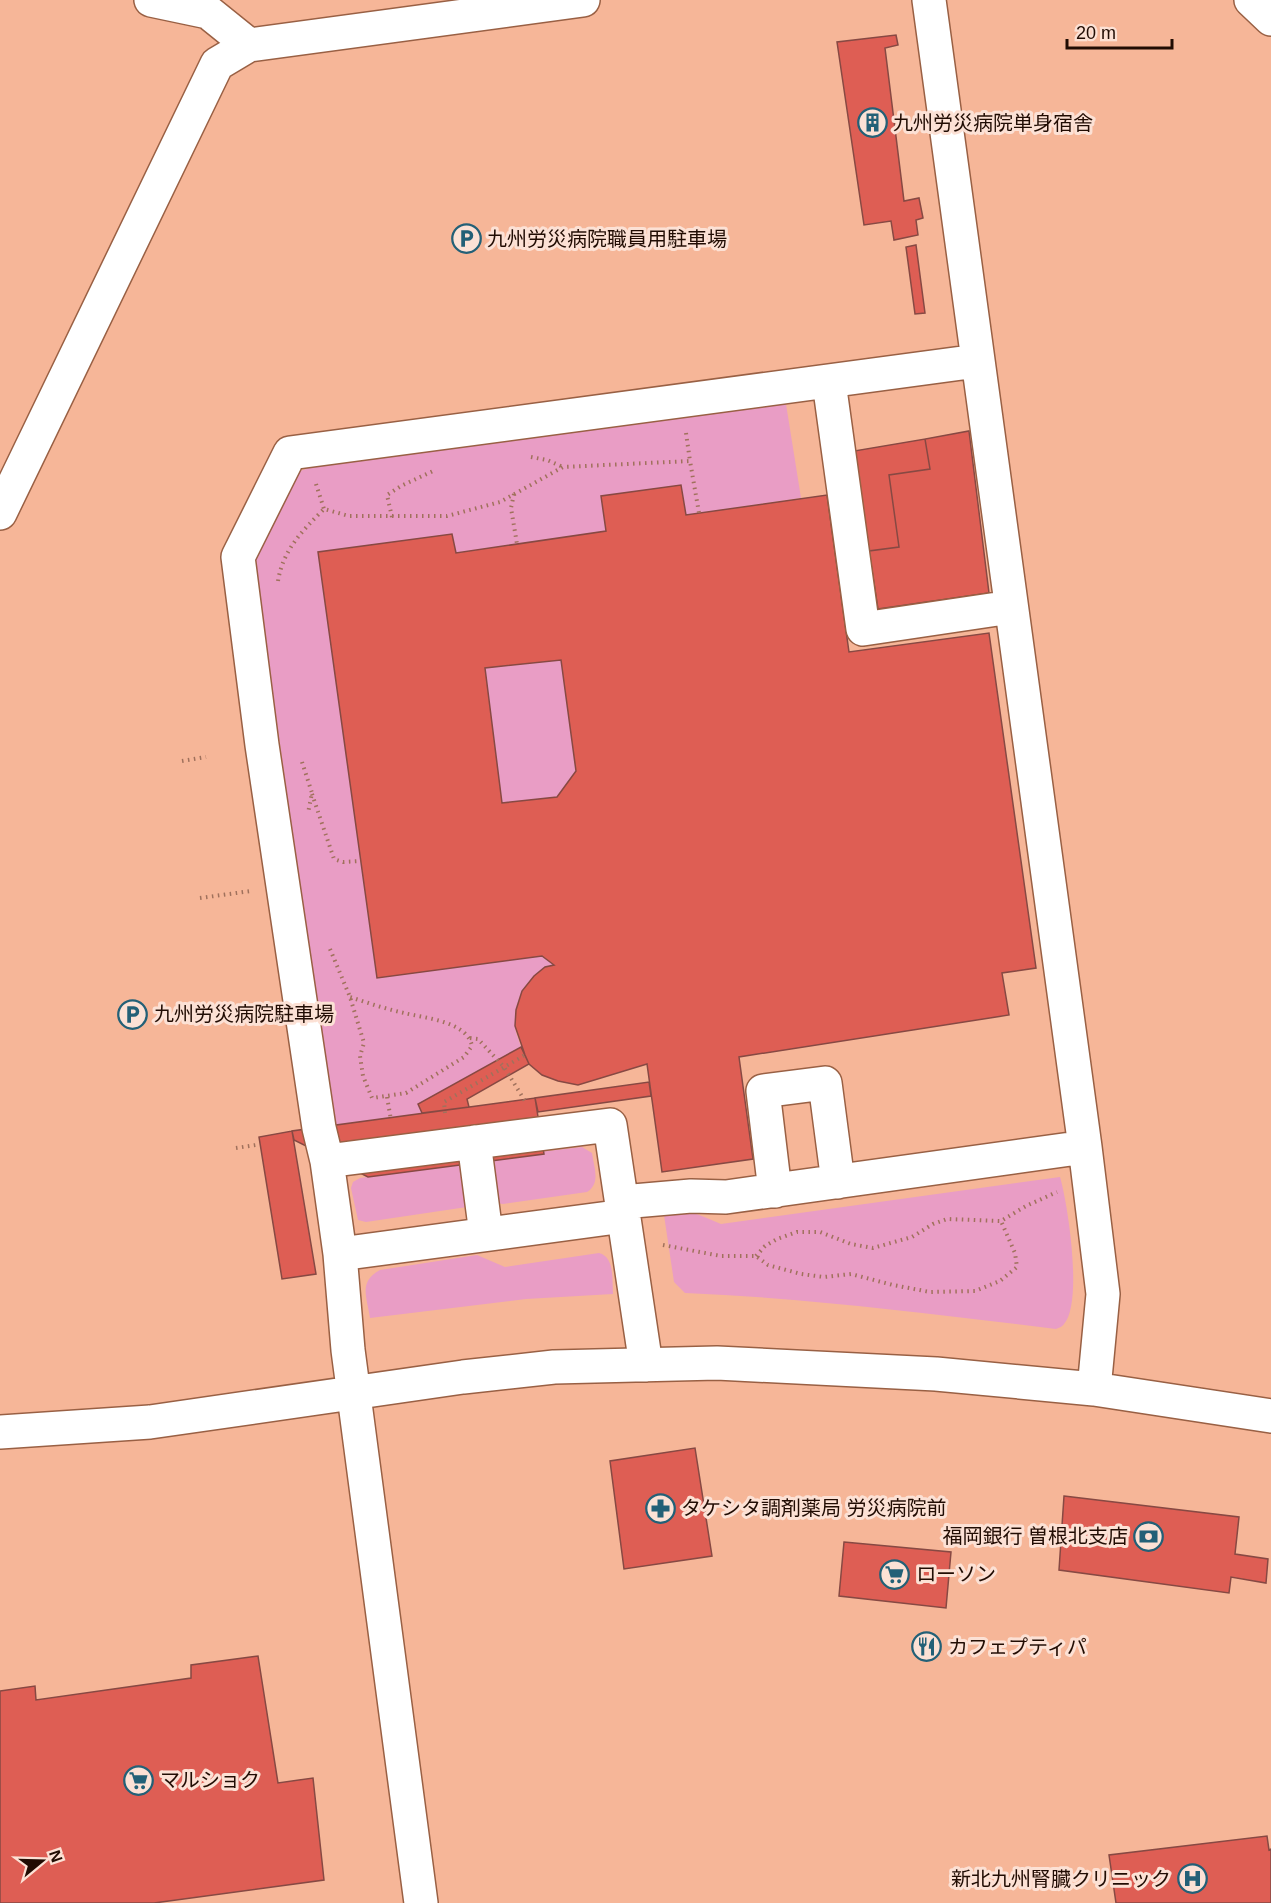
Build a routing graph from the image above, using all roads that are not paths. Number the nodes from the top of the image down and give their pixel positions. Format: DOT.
graph roads {
  1 [pos="151,0"];
  2 [pos="583,0"];
  3 [pos="929,0"];
  4 [pos="1251,0"];
  5 [pos="1271,19"];
  6 [pos="249,45"];
  7 [pos="977,361"];
  8 [pos="829,382"];
  9 [pos="0,513"];
  10 [pos="1011,607"];
  11 [pos="474,1142"];
  12 [pos="1085,1147"];
  13 [pos="327,1161"];
  14 [pos="838,1182"];
  15 [pos="775,1191"];
  16 [pos="623,1209"];
  17 [pos="486,1234"];
  18 [pos="340,1254"];
  19 [pos="646,1365"];
  20 [pos="1094,1389"];
  21 [pos="355,1392"];
  22 [pos="1271,1416"];
  23 [pos="0,1432"];
  24 [pos="421,1903"];
  1 -- 6 [label="street"];
  2 -- 6 [label="street"];
  3 -- 7 [label="street"];
  4 -- 5 [label="street"];
  6 -- 9 [label="street"];
  7 -- 8 [label="street"];
  7 -- 10 [label="street"];
  8 -- 10 [label="street"];
  8 -- 13 [label="street"];
  10 -- 12 [label="street"];
  11 -- 13 [label="street"];
  11 -- 16 [label="street"];
  11 -- 17 [label="street"];
  12 -- 14 [label="street"];
  12 -- 20 [label="street"];
  13 -- 18 [label="street"];
  14 -- 15 [label="street"];
  14 -- 15 [label="street"];
  15 -- 16 [label="street"];
  16 -- 17 [label="street"];
  16 -- 19 [label="street"];
  17 -- 18 [label="street"];
  18 -- 21 [label="street"];
  19 -- 20 [label="street"];
  19 -- 21 [label="street"];
  20 -- 22 [label="street"];
  21 -- 23 [label="street"];
  21 -- 24 [label="street"];
}
